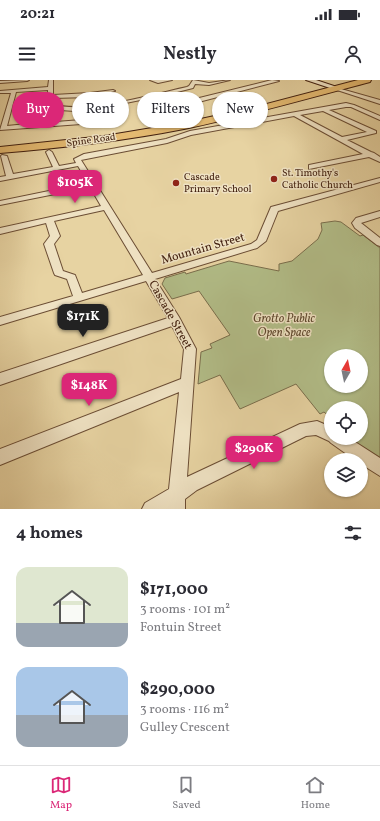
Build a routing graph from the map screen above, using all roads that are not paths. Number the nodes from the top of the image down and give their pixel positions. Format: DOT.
graph roads {
  1 [pos="27,80"];
  2 [pos="51,80"];
  3 [pos="152,80"];
  4 [pos="170,80"];
  5 [pos="228,80"];
  6 [pos="274,80"];
  7 [pos="309,80"];
  8 [pos="367,80"];
  9 [pos="0,82"];
  10 [pos="195,82"];
  11 [pos="348,83"];
  12 [pos="332,84"];
  13 [pos="51,88"];
  14 [pos="14,91"];
  15 [pos="113,91"];
  16 [pos="0,92"];
  17 [pos="51,92"];
  18 [pos="169,92"];
  19 [pos="380,95"];
  20 [pos="64,96"];
  21 [pos="204,99"];
  22 [pos="380,102"];
  23 [pos="323,109"];
  24 [pos="0,114"];
  25 [pos="7,114"];
  26 [pos="294,114"];
  27 [pos="380,118"];
  28 [pos="12,127"];
  29 [pos="1,128"];
  30 [pos="380,131"];
  31 [pos="373,132"];
  32 [pos="341,139"];
  33 [pos="0,145"];
  34 [pos="49,152"];
  35 [pos="380,152"];
  36 [pos="2,153"];
  37 [pos="369,154"];
  38 [pos="380,160"];
  39 [pos="79,164"];
  40 [pos="57,168"];
  41 [pos="312,168"];
  42 [pos="10,177"];
  43 [pos="0,179"];
  44 [pos="380,180"];
  45 [pos="92,184"];
  46 [pos="0,204"];
  47 [pos="106,207"];
  48 [pos="380,214"];
  49 [pos="49,220"];
  50 [pos="0,231"];
  51 [pos="380,243"];
  52 [pos="149,277"];
  53 [pos="79,298"];
  54 [pos="175,320"];
  55 [pos="0,321"];
  56 [pos="0,379"];
  57 [pos="188,382"];
  58 [pos="324,431"];
  59 [pos="346,445"];
  60 [pos="0,457"];
  61 [pos="380,468"];
  62 [pos="177,502"];
  63 [pos="151,509"];
  1 -- 9 [label="street"];
  2 -- 13 [label="street"];
  3 -- 4 [label="street"];
  5 -- 10 [label="street"];
  6 -- 21 [label="street"];
  7 -- 12 [label="main road"];
  8 -- 11 [label="main road, Spine Road"];
  10 -- 18 [label="street"];
  11 -- 12 [label="main road, Spine Road"];
  11 -- 19 [label="street"];
  12 -- 22 [label="street"];
  12 -- 33 [label="main road, Spine Road"];
  12 -- 36 [label="main road, Spine Road"];
  13 -- 14 [label="street"];
  13 -- 17 [label="street"];
  14 -- 16 [label="street"];
  14 -- 25 [label="street"];
  15 -- 20 [label="street"];
  23 -- 26 [label="street"];
  23 -- 27 [label="street"];
  23 -- 31 [label="street"];
  24 -- 25 [label="street"];
  25 -- 29 [label="street"];
  26 -- 32 [label="street"];
  26 -- 39 [label="street"];
  28 -- 29 [label="street"];
  30 -- 31 [label="street"];
  31 -- 32 [label="street"];
  32 -- 37 [label="street"];
  34 -- 40 [label="street"];
  35 -- 37 [label="street"];
  36 -- 42 [label="street"];
  37 -- 38 [label="street"];
  37 -- 41 [label="street"];
  39 -- 40 [label="street"];
  39 -- 45 [label="street, Cascade Street"];
  40 -- 42 [label="street"];
  42 -- 43 [label="street"];
  44 -- 52 [label="street, Mountain Street"];
  45 -- 46 [label="street"];
  45 -- 47 [label="street, Cascade Street"];
  47 -- 49 [label="street"];
  47 -- 52 [label="street, Cascade Street"];
  48 -- 51 [label="street"];
  49 -- 50 [label="street"];
  49 -- 53 [label="street"];
  52 -- 53 [label="street, Mountain Street"];
  52 -- 54 [label="street, Cascade Street"];
  53 -- 55 [label="street, Mountain Street"];
  54 -- 56 [label="street"];
  54 -- 57 [label="street, Cascade Street"];
  57 -- 60 [label="street"];
  57 -- 62 [label="street, Cascade Street"];
  58 -- 62 [label="street"];
  59 -- 61 [label="street"];
  62 -- 63 [label="street"];
}
